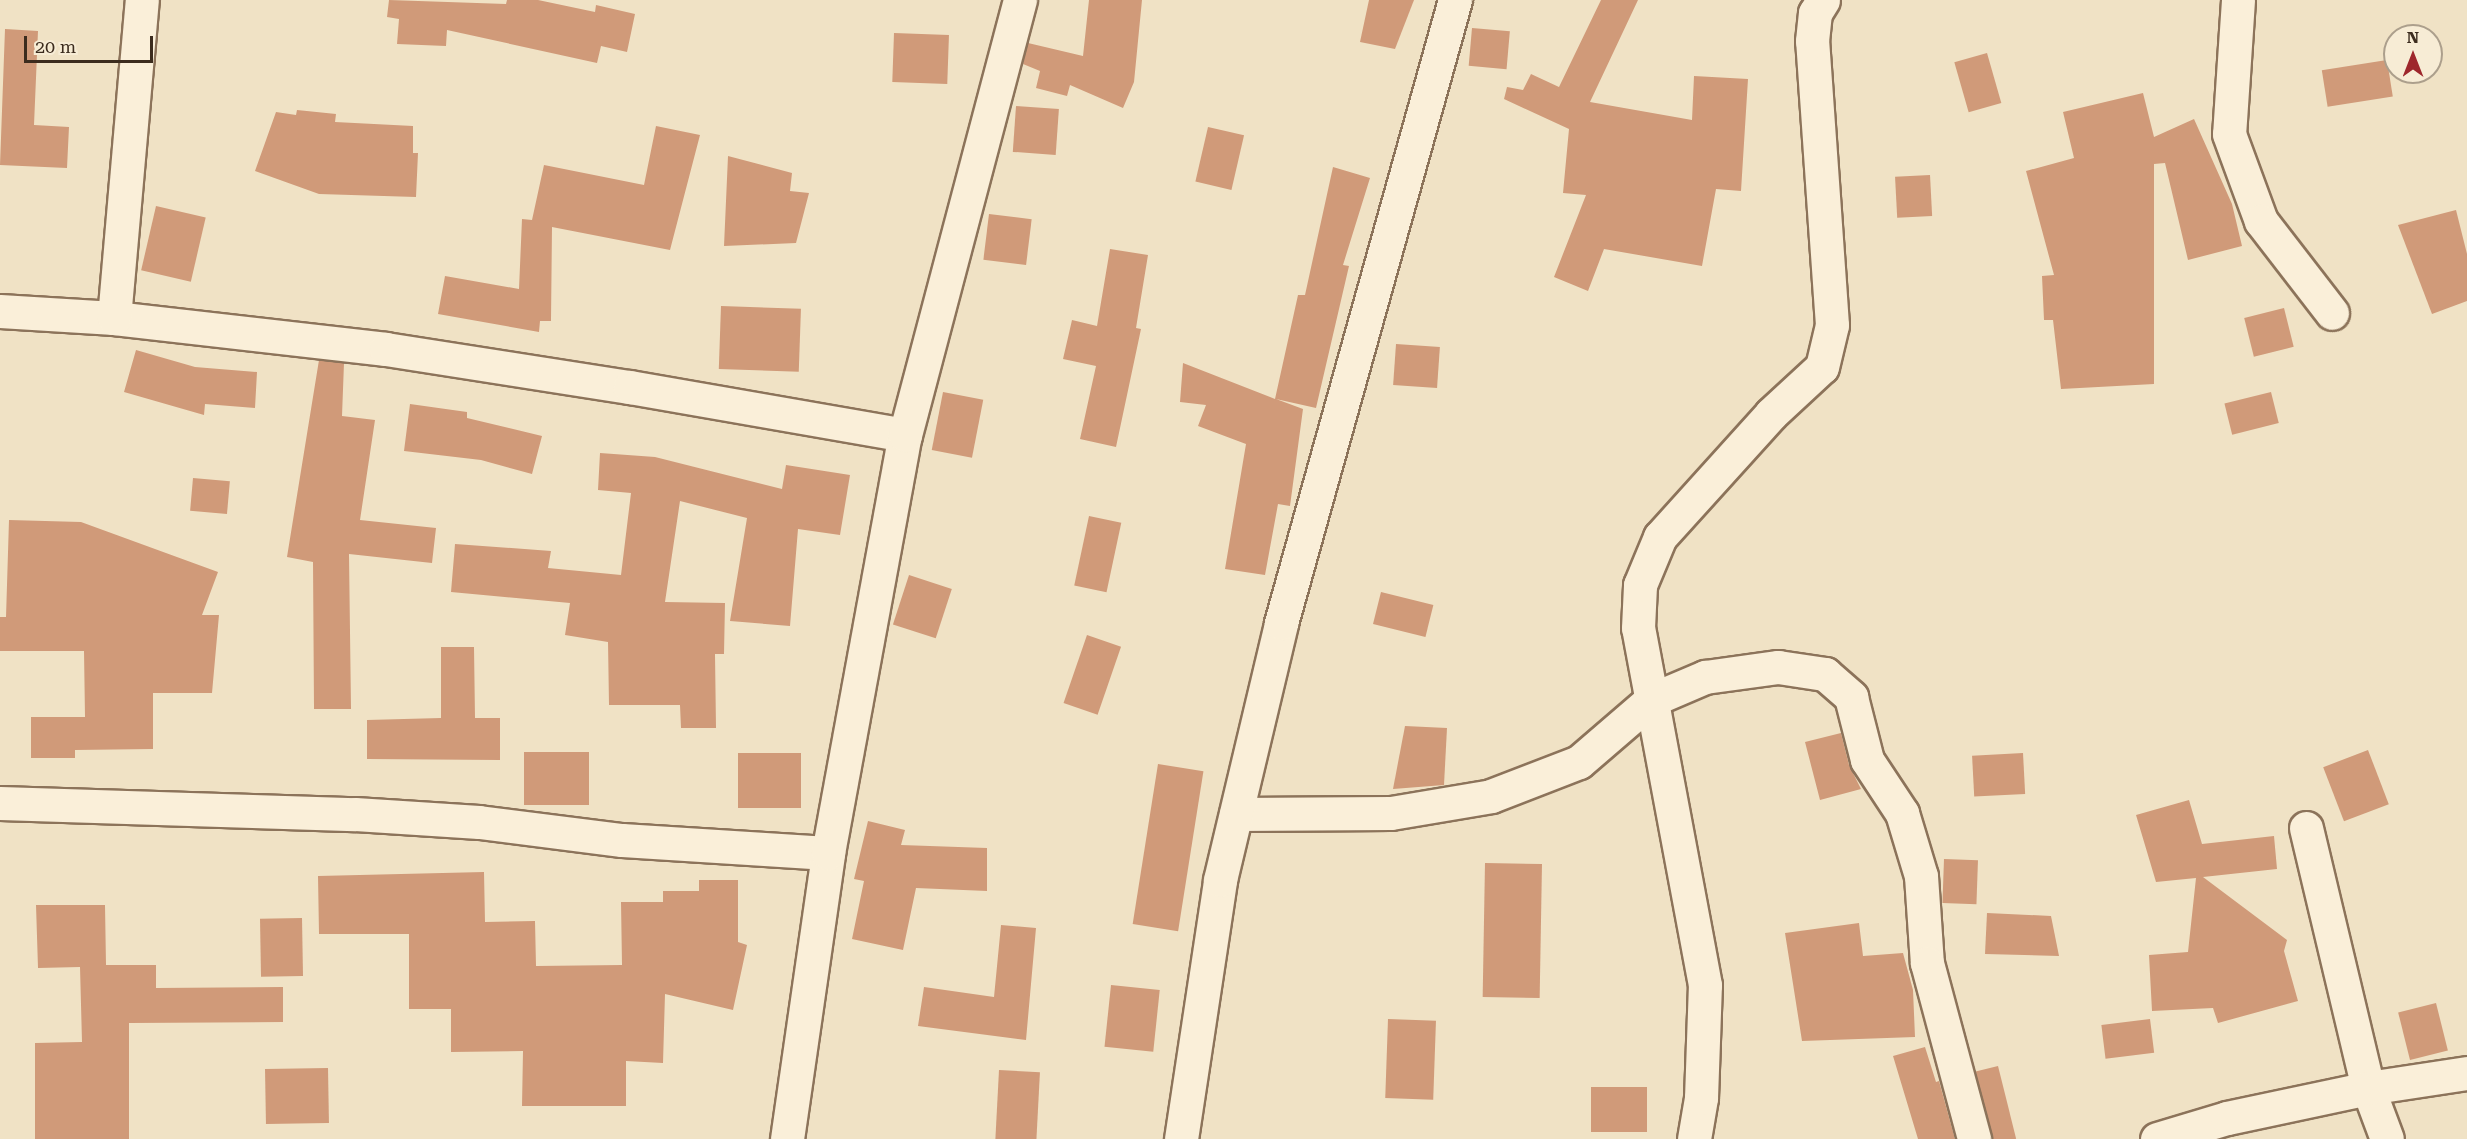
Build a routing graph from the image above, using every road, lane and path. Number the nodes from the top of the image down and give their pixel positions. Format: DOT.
graph roads {
  1 [pos="142,0"];
  2 [pos="1020,0"];
  3 [pos="1455,0"];
  4 [pos="1823,0"];
  5 [pos="2238,0"];
  6 [pos="0,311"];
  7 [pos="2332,313"];
  8 [pos="114,318"];
  9 [pos="905,435"];
  10 [pos="1651,700"];
  11 [pos="0,803"];
  12 [pos="1236,814"];
  13 [pos="2306,828"];
  14 [pos="828,853"];
  15 [pos="2467,1073"];
  16 [pos="2368,1088"];
  17 [pos="787,1139"];
  18 [pos="1181,1139"];
  19 [pos="1694,1139"];
  20 [pos="1974,1139"];
  21 [pos="2157,1139"];
  22 [pos="2387,1139"];
  1 -- 8 [label="street"];
  2 -- 9 [label="street"];
  3 -- 12 [label="street"];
  4 -- 10 [label="street"];
  5 -- 7 [label="street"];
  6 -- 8 [label="street"];
  8 -- 9 [label="street"];
  9 -- 14 [label="street"];
  10 -- 12 [label="street"];
  10 -- 19 [label="street"];
  10 -- 20 [label="street"];
  11 -- 14 [label="street"];
  12 -- 18 [label="street"];
  13 -- 16 [label="street"];
  14 -- 17 [label="street"];
  15 -- 16 [label="street"];
  16 -- 21 [label="street"];
  16 -- 22 [label="street"];
}
